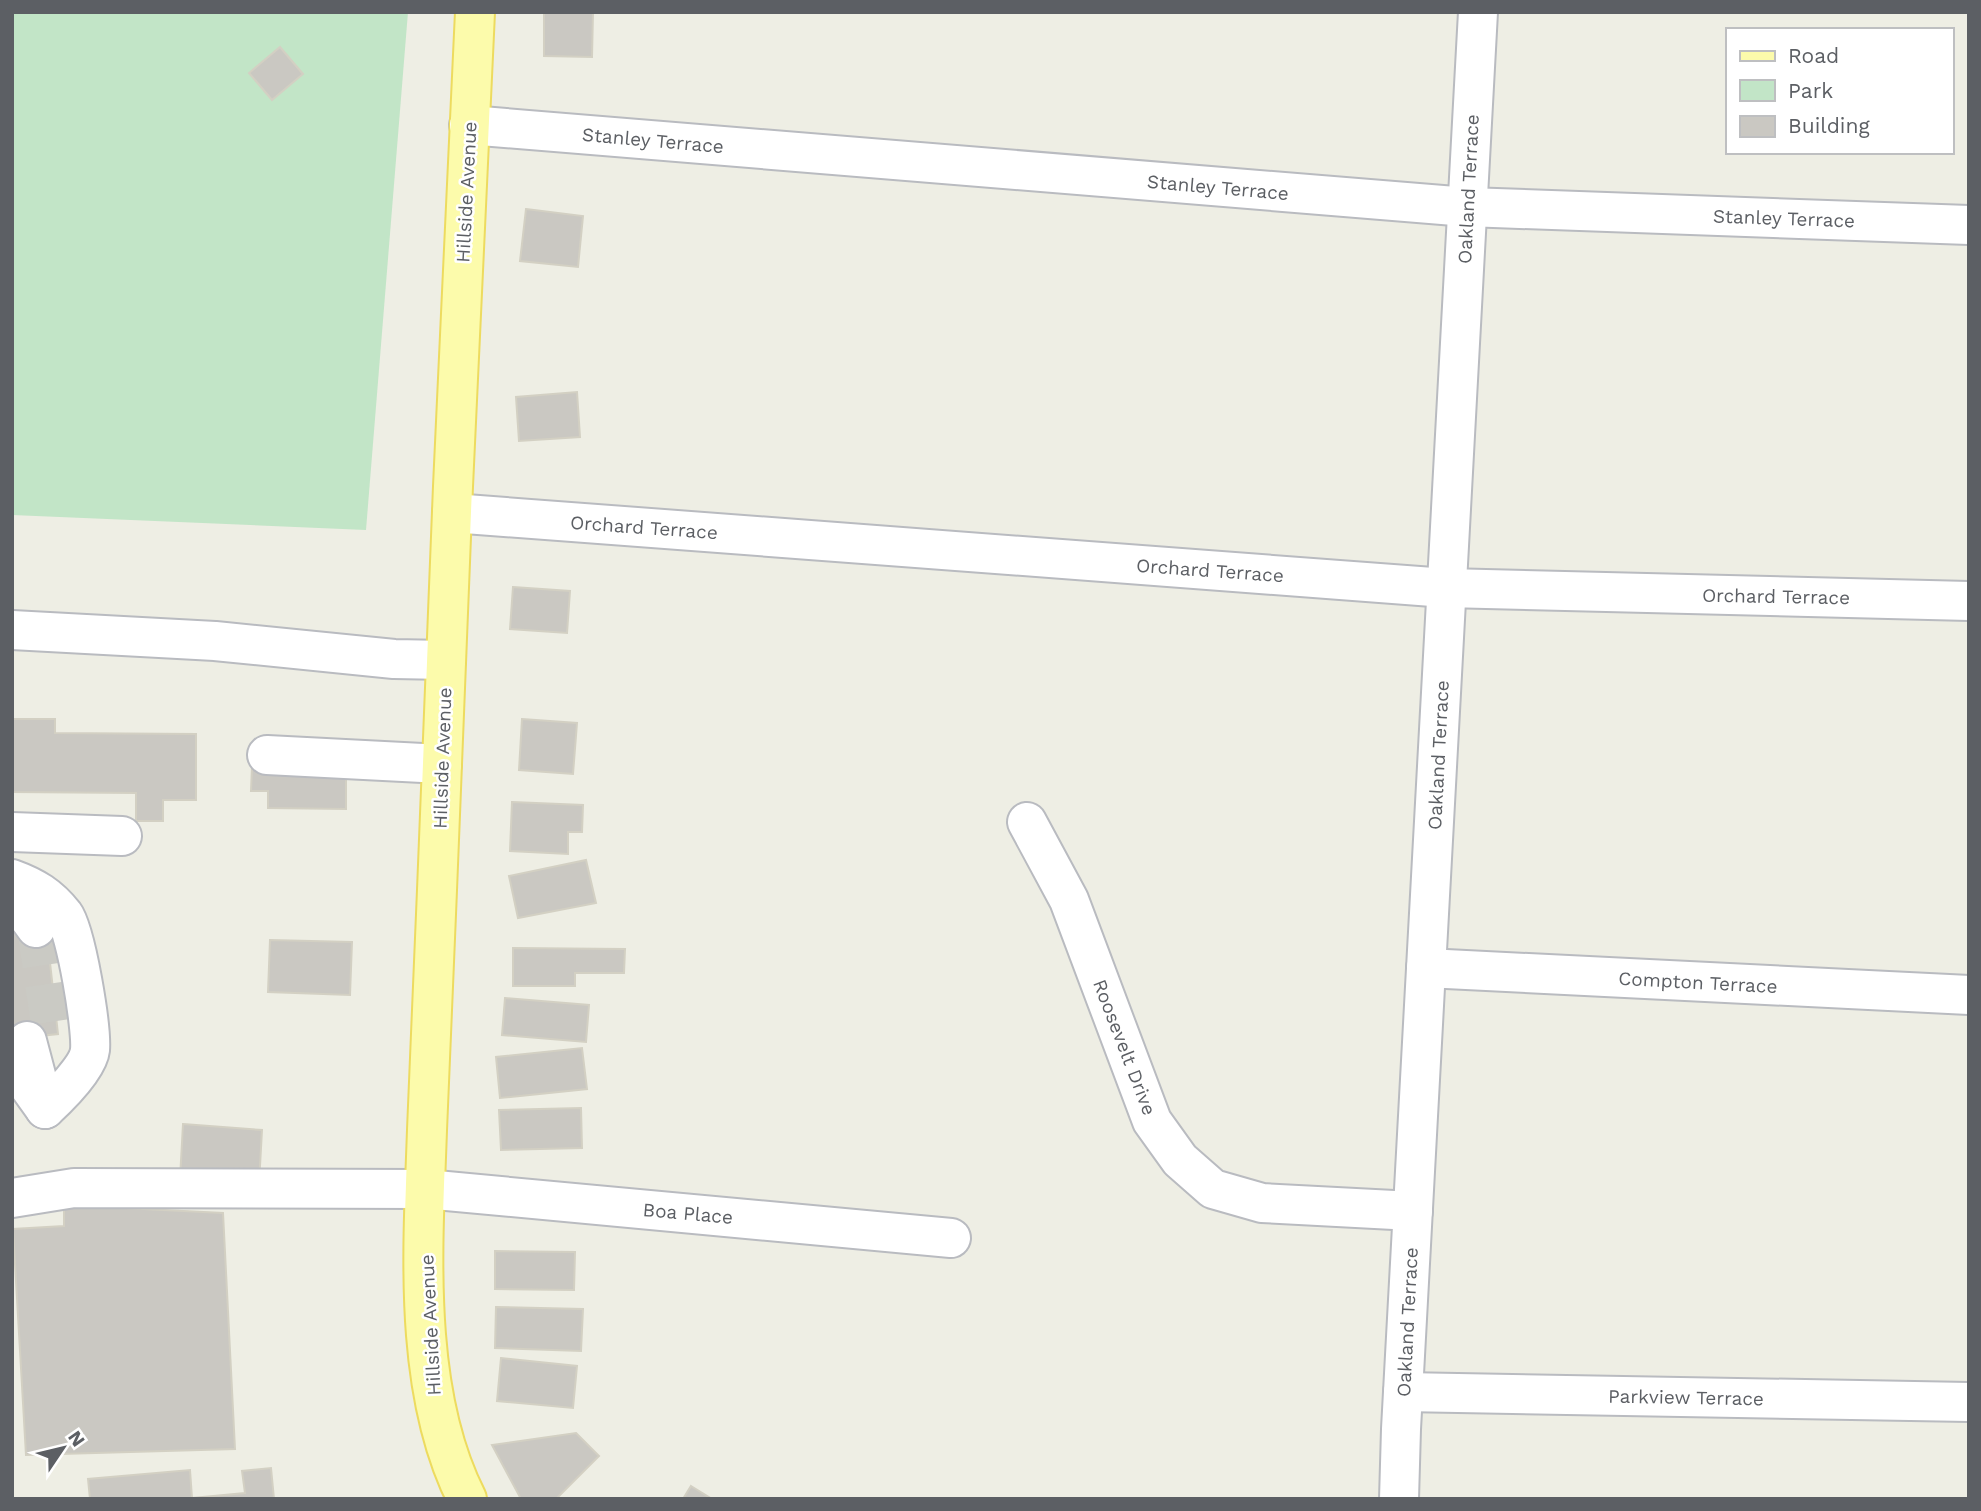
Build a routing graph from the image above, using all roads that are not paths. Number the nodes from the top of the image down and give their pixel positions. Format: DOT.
graph roads {
  1 [pos="475,12"];
  2 [pos="1478,12"];
  3 [pos="469,125"];
  4 [pos="1467,207"];
  5 [pos="1969,225"];
  6 [pos="452,513"];
  7 [pos="1446,588"];
  8 [pos="1969,601"];
  9 [pos="12,630"];
  10 [pos="446,660"];
  11 [pos="267,755"];
  12 [pos="442,764"];
  13 [pos="1027,822"];
  14 [pos="12,832"];
  15 [pos="122,836"];
  16 [pos="12,879"];
  17 [pos="12,895"];
  18 [pos="36,928"];
  19 [pos="1426,968"];
  20 [pos="1969,995"];
  21 [pos="31,1047"];
  22 [pos="29,1112"];
  23 [pos="425,1189"];
  24 [pos="12,1198"];
  25 [pos="1413,1211"];
  26 [pos="951,1238"];
  27 [pos="1403,1392"];
  28 [pos="1969,1402"];
  29 [pos="467,1499"];
  30 [pos="1399,1499"];
  1 -- 3 [label="main road, Hillside Avenue"];
  2 -- 4 [label="street, Oakland Terrace"];
  3 -- 4 [label="street, Stanley Terrace"];
  3 -- 6 [label="main road, Hillside Avenue"];
  4 -- 5 [label="street, Stanley Terrace"];
  4 -- 7 [label="street, Oakland Terrace"];
  6 -- 7 [label="street, Orchard Terrace"];
  6 -- 10 [label="main road, Hillside Avenue"];
  7 -- 8 [label="street, Orchard Terrace"];
  7 -- 19 [label="street, Oakland Terrace"];
  9 -- 10 [label="street"];
  10 -- 12 [label="main road, Hillside Avenue"];
  11 -- 12 [label="street"];
  12 -- 23 [label="main road, Hillside Avenue"];
  13 -- 25 [label="street, Roosevelt Drive"];
  14 -- 15 [label="street"];
  16 -- 22 [label="street"];
  17 -- 18 [label="street"];
  19 -- 20 [label="street, Compton Terrace"];
  19 -- 25 [label="street, Oakland Terrace"];
  21 -- 22 [label="street"];
  23 -- 24 [label="street, Boa Place"];
  23 -- 26 [label="street, Boa Place"];
  23 -- 29 [label="main road, Hillside Avenue"];
  25 -- 27 [label="street, Oakland Terrace"];
  27 -- 28 [label="street, Parkview Terrace"];
  27 -- 30 [label="street, Oakland Terrace"];
}
